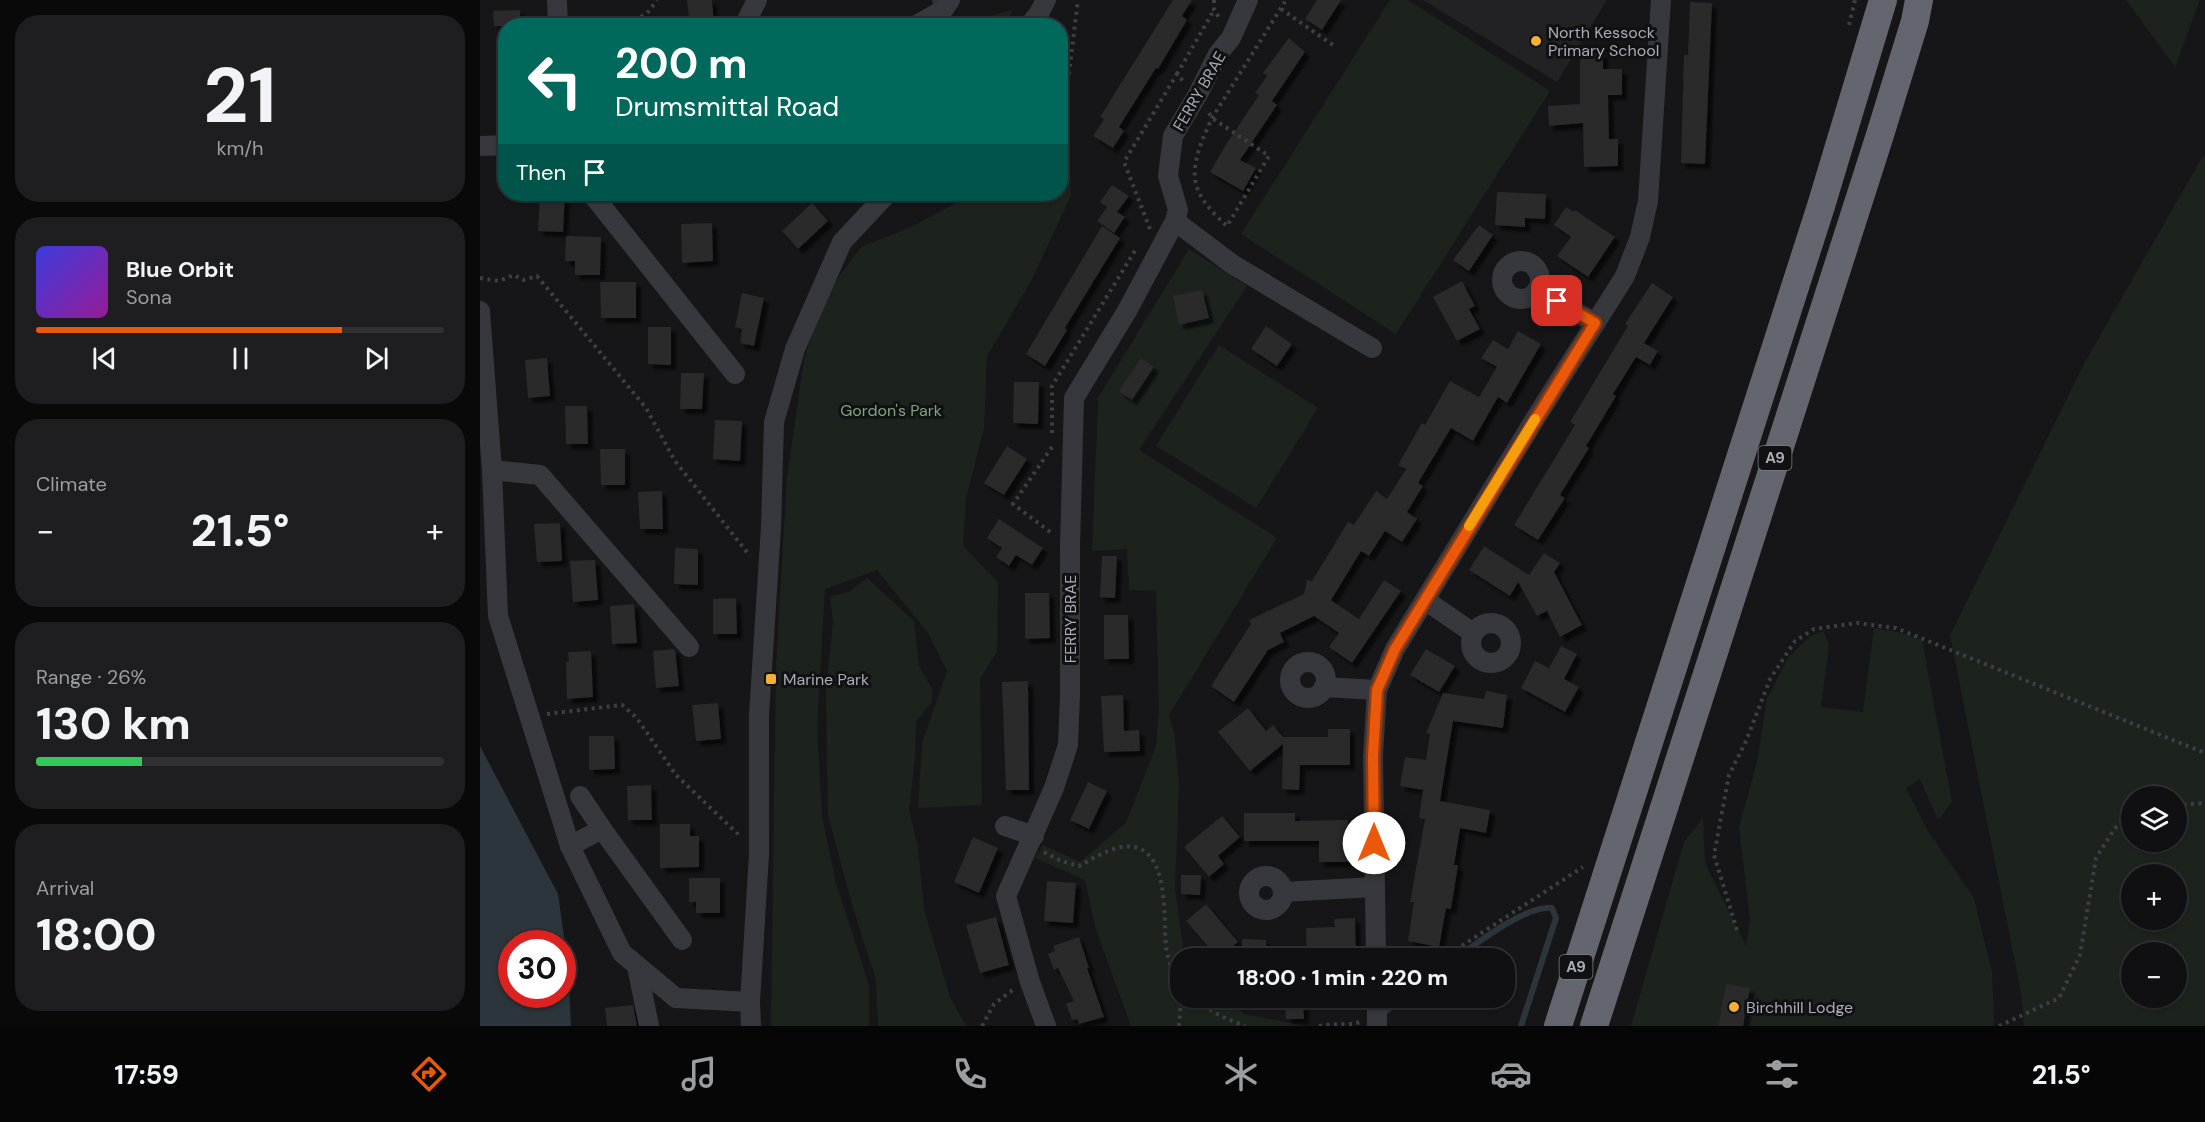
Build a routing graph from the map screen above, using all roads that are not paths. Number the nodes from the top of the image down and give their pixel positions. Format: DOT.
graph roads {
  1 [pos="557,0"];
  2 [pos="757,0"];
  3 [pos="950,0"];
  4 [pos="1046,0"];
  5 [pos="1248,0"];
  6 [pos="1661,0"];
  7 [pos="1883,0"];
  8 [pos="1919,0"];
  9 [pos="558,18"];
  10 [pos="748,18"];
  11 [pos="928,18"];
  12 [pos="1035,18"];
  13 [pos="498,145"];
  14 [pos="480,146"];
  15 [pos="598,201"];
  16 [pos="880,201"];
  17 [pos="1175,221"];
  18 [pos="1537,290"];
  19 [pos="480,310"];
  20 [pos="1595,323"];
  21 [pos="1372,348"];
  22 [pos="735,374"];
  23 [pos="492,470"];
  24 [pos="1425,600"];
  25 [pos="1473,633"];
  26 [pos="689,646"];
  27 [pos="1324,687"];
  28 [pos="1377,690"];
  29 [pos="580,796"];
  30 [pos="1005,826"];
  31 [pos="602,829"];
  32 [pos="1032,840"];
  33 [pos="570,846"];
  34 [pos="1374,887"];
  35 [pos="1283,892"];
  36 [pos="682,940"];
  37 [pos="1376,948"];
  38 [pos="637,966"];
  39 [pos="750,1002"];
  40 [pos="649,1026"];
  41 [pos="751,1026"];
  42 [pos="1046,1026"];
  43 [pos="1558,1026"];
  44 [pos="1594,1026"];
  1 -- 9 [label="street"];
  2 -- 10 [label="street"];
  3 -- 11 [label="street"];
  4 -- 12 [label="street"];
  5 -- 17 [label="street, FERRY BRAE"];
  6 -- 20 [label="street"];
  7 -- 43 [label="highway, A9"];
  8 -- 44 [label="highway, A9"];
  13 -- 14 [label="street"];
  15 -- 22 [label="street"];
  16 -- 39 [label="street"];
  17 -- 21 [label="street"];
  17 -- 32 [label="street, FERRY BRAE"];
  18 -- 20 [label="street"];
  19 -- 23 [label="street"];
  20 -- 24 [label="street"];
  23 -- 26 [label="street"];
  23 -- 33 [label="street"];
  24 -- 25 [label="street"];
  24 -- 28 [label="street"];
  27 -- 28 [label="street"];
  28 -- 34 [label="street"];
  29 -- 31 [label="street"];
  30 -- 32 [label="street"];
  31 -- 33 [label="street"];
  31 -- 36 [label="street"];
  32 -- 42 [label="street, FERRY BRAE"];
  33 -- 38 [label="street"];
  34 -- 35 [label="street"];
  34 -- 37 [label="street"];
  38 -- 39 [label="street"];
  38 -- 40 [label="street"];
  39 -- 41 [label="street"];
}
